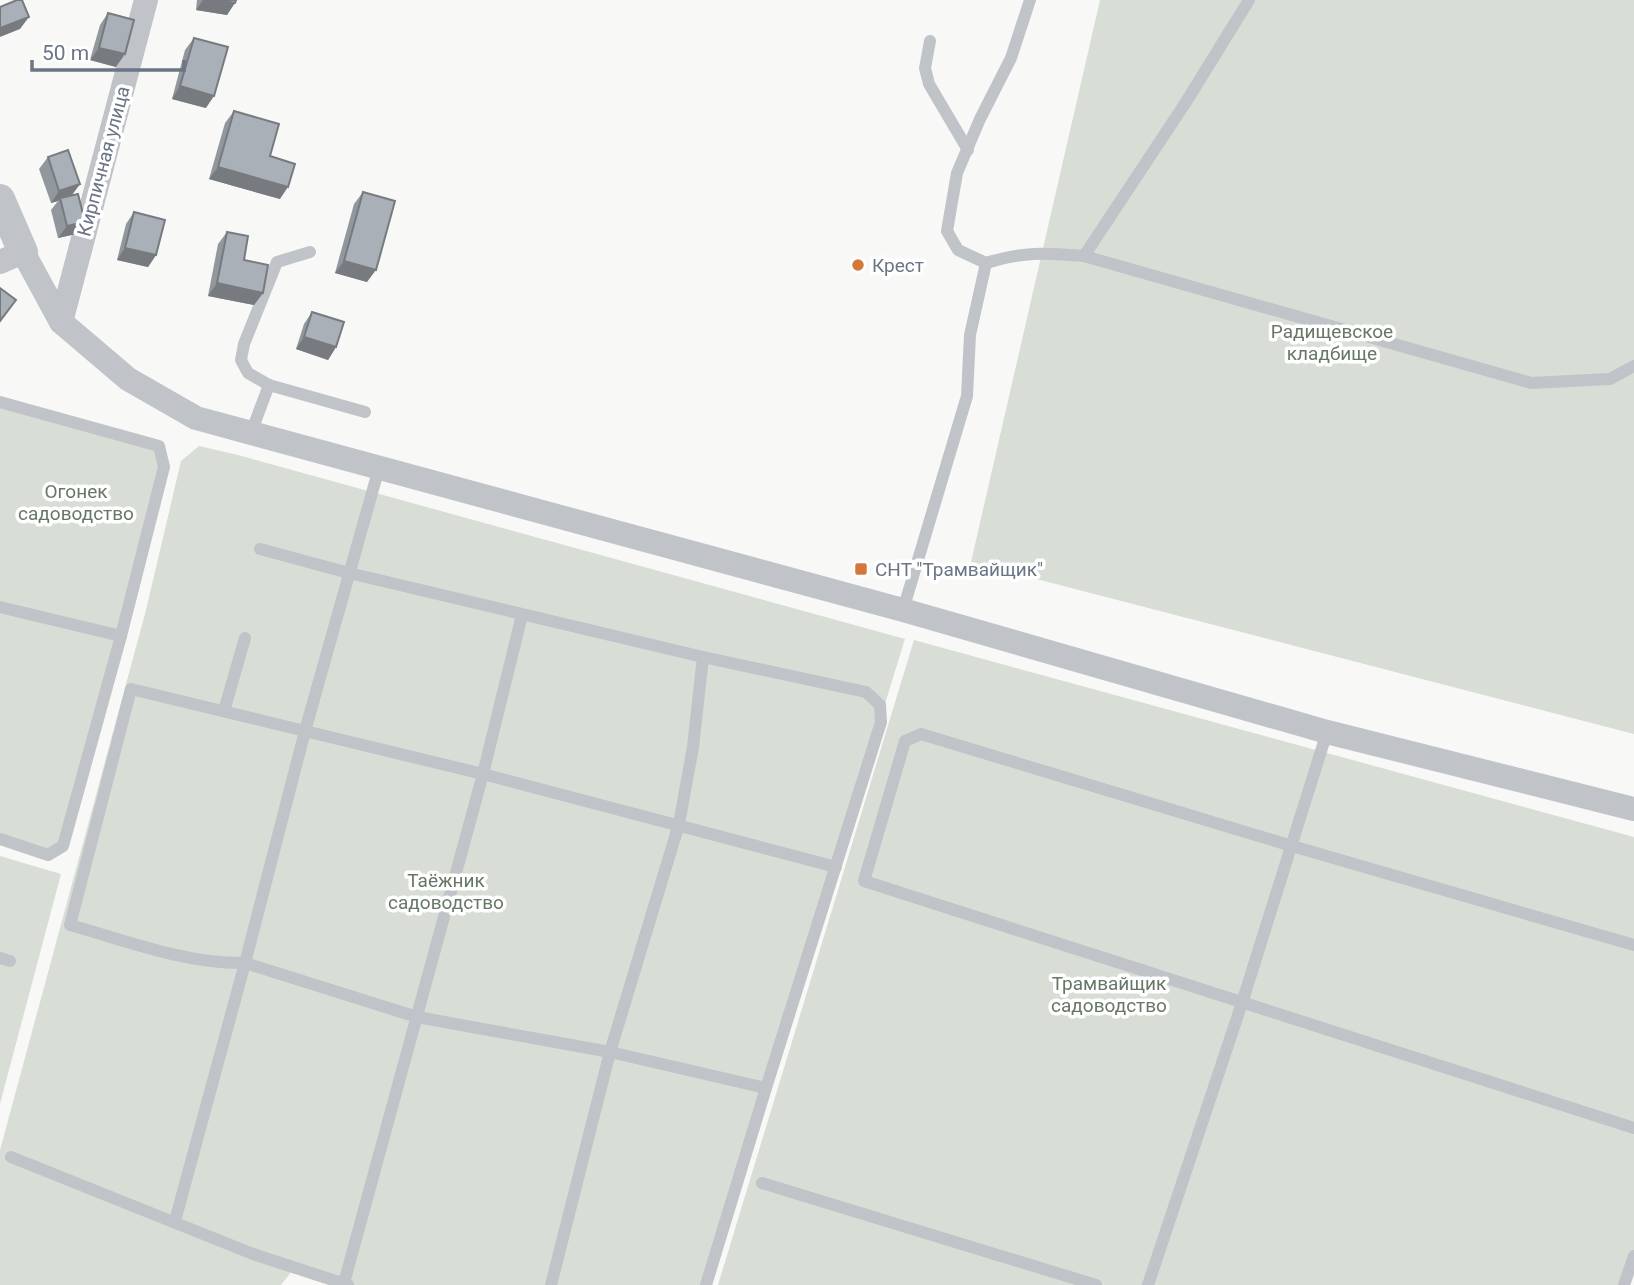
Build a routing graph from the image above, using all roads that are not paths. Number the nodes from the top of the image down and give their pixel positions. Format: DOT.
graph roads {
  1 [pos="146,0"];
  2 [pos="1030,0"];
  3 [pos="1249,0"];
  4 [pos="930,41"];
  5 [pos="968,150"];
  6 [pos="0,200"];
  7 [pos="310,252"];
  8 [pos="1084,256"];
  9 [pos="11,257"];
  10 [pos="986,263"];
  11 [pos="61,322"];
  12 [pos="1634,366"];
  13 [pos="269,385"];
  14 [pos="0,402"];
  15 [pos="365,412"];
  16 [pos="251,433"];
  17 [pos="379,468"];
  18 [pos="260,549"];
  19 [pos="349,573"];
  20 [pos="0,607"];
  21 [pos="903,610"];
  22 [pos="522,615"];
  23 [pos="121,636"];
  24 [pos="246,638"];
  25 [pos="703,657"];
  26 [pos="224,712"];
  27 [pos="305,732"];
  28 [pos="1326,732"];
  29 [pos="483,774"];
  30 [pos="1634,809"];
  31 [pos="678,824"];
  32 [pos="0,839"];
  33 [pos="1292,846"];
  34 [pos="836,867"];
  35 [pos="1634,945"];
  36 [pos="246,963"];
  37 [pos="1242,1003"];
  38 [pos="417,1017"];
  39 [pos="610,1052"];
  40 [pos="766,1088"];
  41 [pos="1634,1128"];
  42 [pos="11,1157"];
  43 [pos="762,1183"];
  44 [pos="175,1221"];
  45 [pos="1634,1256"];
  46 [pos="346,1284"];
  47 [pos="551,1285"];
  48 [pos="706,1285"];
  49 [pos="1096,1285"];
  50 [pos="1148,1285"];
  51 [pos="1625,1285"];
  1 -- 11 [label="street, Кирпичная улица"];
  2 -- 5 [label="lane"];
  3 -- 8 [label="lane"];
  4 -- 5 [label="lane"];
  5 -- 10 [label="lane"];
  6 -- 9 [label="street"];
  7 -- 13 [label="lane"];
  8 -- 10 [label="lane"];
  8 -- 12 [label="lane"];
  9 -- 11 [label="street"];
  10 -- 21 [label="lane"];
  11 -- 16 [label="street"];
  13 -- 15 [label="lane"];
  13 -- 16 [label="lane"];
  14 -- 23 [label="lane"];
  16 -- 17 [label="street"];
  17 -- 19 [label="lane"];
  17 -- 21 [label="street"];
  18 -- 19 [label="lane"];
  19 -- 22 [label="lane"];
  19 -- 27 [label="lane"];
  20 -- 23 [label="lane"];
  21 -- 28 [label="street"];
  22 -- 25 [label="lane"];
  22 -- 29 [label="lane"];
  23 -- 32 [label="lane"];
  24 -- 26 [label="lane"];
  25 -- 31 [label="lane"];
  25 -- 34 [label="lane"];
  26 -- 27 [label="lane"];
  26 -- 36 [label="lane"];
  27 -- 29 [label="lane"];
  27 -- 36 [label="lane"];
  28 -- 30 [label="street"];
  28 -- 33 [label="lane"];
  29 -- 31 [label="lane"];
  29 -- 38 [label="lane"];
  31 -- 34 [label="lane"];
  31 -- 39 [label="lane"];
  33 -- 35 [label="lane"];
  33 -- 37 [label="lane"];
  33 -- 37 [label="lane"];
  34 -- 40 [label="lane"];
  36 -- 38 [label="lane"];
  36 -- 44 [label="lane"];
  37 -- 41 [label="lane"];
  37 -- 50 [label="lane"];
  38 -- 39 [label="lane"];
  38 -- 46 [label="lane"];
  39 -- 40 [label="lane"];
  39 -- 47 [label="lane"];
  40 -- 48 [label="lane"];
  42 -- 44 [label="lane"];
  43 -- 49 [label="lane"];
  44 -- 46 [label="lane"];
  45 -- 51 [label="lane"];
}
